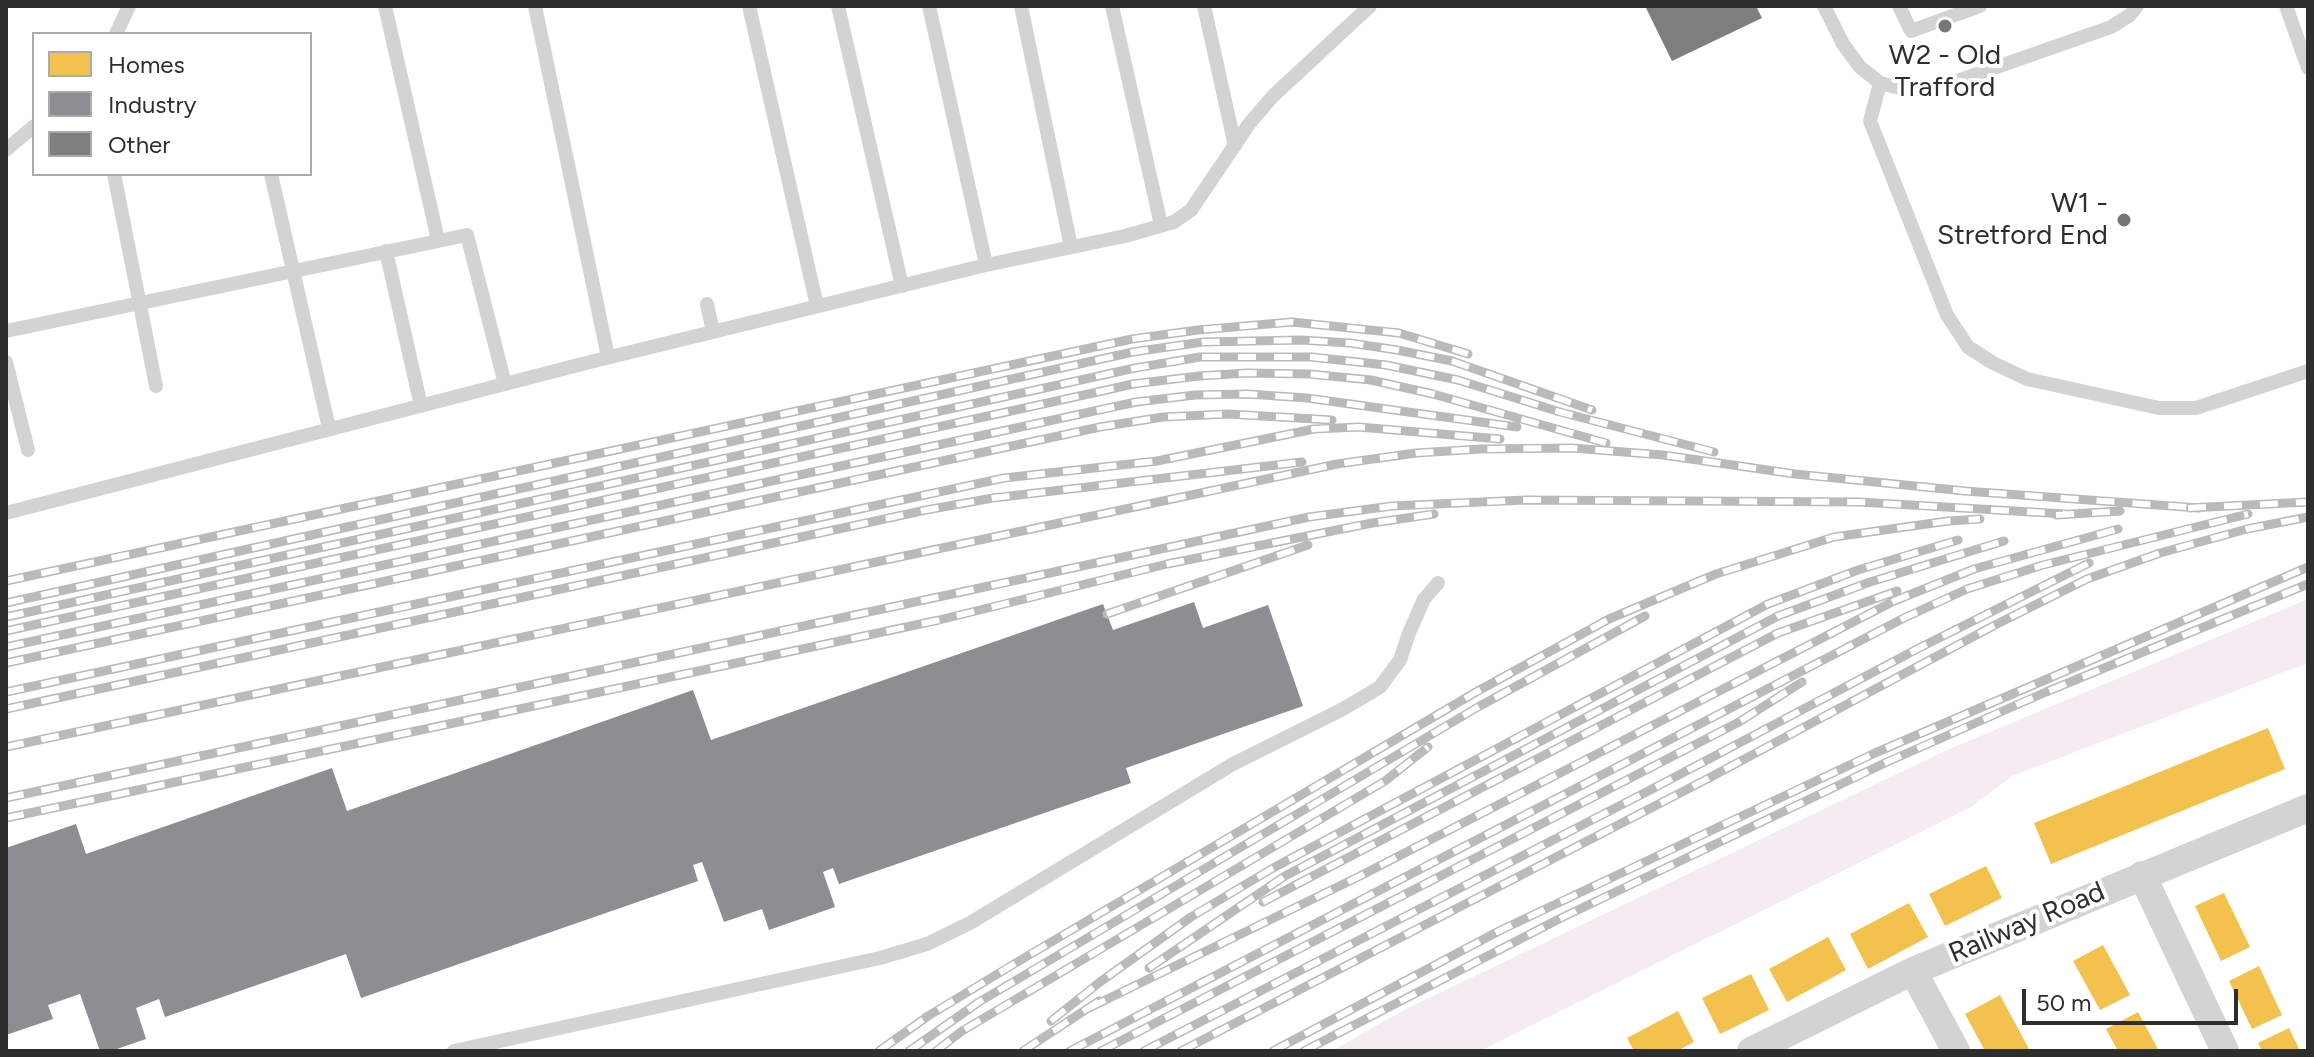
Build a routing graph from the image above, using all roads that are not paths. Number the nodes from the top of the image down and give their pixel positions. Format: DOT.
graph roads {
  1 [pos="129,6"];
  2 [pos="385,6"];
  3 [pos="535,6"];
  4 [pos="749,6"];
  5 [pos="838,6"];
  6 [pos="929,6"];
  7 [pos="1021,6"];
  8 [pos="1112,6"];
  9 [pos="1204,6"];
  10 [pos="1370,6"];
  11 [pos="1824,6"];
  12 [pos="1899,6"];
  13 [pos="1980,6"];
  14 [pos="2137,6"];
  15 [pos="2286,6"];
  16 [pos="117,32"];
  17 [pos="2308,68"];
  18 [pos="1880,83"];
  19 [pos="32,128"];
  20 [pos="1235,146"];
  21 [pos="6,150"];
  22 [pos="114,176"];
  23 [pos="271,176"];
  24 [pos="1161,225"];
  25 [pos="438,240"];
  26 [pos="1071,247"];
  27 [pos="386,251"];
  28 [pos="986,265"];
  29 [pos="293,271"];
  30 [pos="902,286"];
  31 [pos="138,304"];
  32 [pos="707,304"];
  33 [pos="817,306"];
  34 [pos="6,331"];
  35 [pos="713,332"];
  36 [pos="608,357"];
  37 [pos="6,362"];
  38 [pos="2308,371"];
  39 [pos="505,384"];
  40 [pos="156,386"];
  41 [pos="421,406"];
  42 [pos="329,428"];
  43 [pos="28,450"];
  44 [pos="6,513"];
  45 [pos="1438,583"];
  46 [pos="2308,808"];
  47 [pos="2142,875"];
  48 [pos="1913,971"];
  49 [pos="454,1051"];
  50 [pos="1751,1051"];
  51 [pos="1956,1051"];
  52 [pos="2225,1051"];
  1 -- 16 [label="lane"];
  2 -- 25 [label="lane"];
  3 -- 36 [label="lane"];
  4 -- 33 [label="lane"];
  5 -- 30 [label="lane"];
  6 -- 28 [label="lane"];
  7 -- 26 [label="lane"];
  8 -- 24 [label="lane"];
  9 -- 20 [label="lane"];
  10 -- 20 [label="lane"];
  11 -- 18 [label="lane"];
  12 -- 13 [label="lane"];
  14 -- 18 [label="lane"];
  15 -- 17 [label="lane"];
  18 -- 38 [label="lane"];
  19 -- 21 [label="lane"];
  20 -- 24 [label="lane"];
  22 -- 31 [label="lane"];
  23 -- 29 [label="lane"];
  24 -- 26 [label="lane"];
  25 -- 27 [label="lane"];
  25 -- 39 [label="lane"];
  26 -- 28 [label="lane"];
  27 -- 29 [label="lane"];
  27 -- 41 [label="lane"];
  28 -- 30 [label="lane"];
  29 -- 31 [label="lane"];
  29 -- 42 [label="lane"];
  30 -- 33 [label="lane"];
  31 -- 34 [label="lane"];
  31 -- 40 [label="lane"];
  32 -- 35 [label="lane"];
  33 -- 35 [label="lane"];
  35 -- 36 [label="lane"];
  36 -- 39 [label="lane"];
  37 -- 43 [label="lane"];
  39 -- 41 [label="lane"];
  41 -- 42 [label="lane"];
  42 -- 44 [label="lane"];
  45 -- 49 [label="lane"];
  46 -- 47 [label="street, Railway Road"];
  47 -- 48 [label="street, Railway Road"];
  47 -- 52 [label="street"];
  48 -- 50 [label="street, Railway Road"];
  48 -- 51 [label="street"];
}
